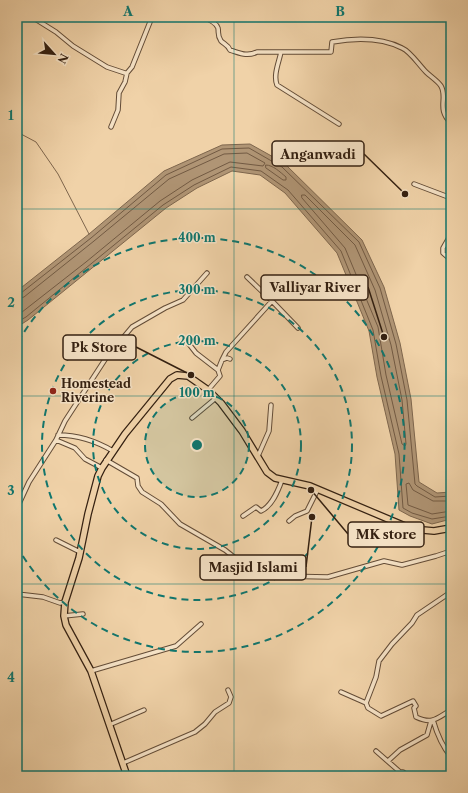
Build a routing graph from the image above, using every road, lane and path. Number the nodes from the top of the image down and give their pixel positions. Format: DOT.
graph roads {
  1 [pos="32,17"];
  2 [pos="152,17"];
  3 [pos="202,17"];
  4 [pos="281,52"];
  5 [pos="127,73"];
  6 [pos="451,123"];
  7 [pos="339,124"];
  8 [pos="111,127"];
  9 [pos="414,184"];
  10 [pos="451,198"];
  11 [pos="451,234"];
  12 [pos="451,260"];
  13 [pos="207,273"];
  14 [pos="247,277"];
  15 [pos="272,301"];
  16 [pos="298,328"];
  17 [pos="189,344"];
  18 [pos="230,359"];
  19 [pos="222,360"];
  20 [pos="218,370"];
  21 [pos="208,390"];
  22 [pos="216,398"];
  23 [pos="271,405"];
  24 [pos="192,418"];
  25 [pos="58,435"];
  26 [pos="56,440"];
  27 [pos="113,451"];
  28 [pos="258,456"];
  29 [pos="106,460"];
  30 [pos="102,468"];
  31 [pos="282,480"];
  32 [pos="318,489"];
  33 [pos="17,508"];
  34 [pos="243,516"];
  35 [pos="289,521"];
  36 [pos="451,528"];
  37 [pos="56,540"];
  38 [pos="451,551"];
  39 [pos="80,552"];
  40 [pos="451,592"];
  41 [pos="17,594"];
  42 [pos="65,602"];
  43 [pos="83,614"];
  44 [pos="64,616"];
  45 [pos="200,624"];
  46 [pos="91,671"];
  47 [pos="228,690"];
  48 [pos="342,692"];
  49 [pos="366,703"];
  50 [pos="144,710"];
  51 [pos="451,710"];
  52 [pos="432,721"];
  53 [pos="109,725"];
  54 [pos="376,751"];
  55 [pos="451,757"];
  56 [pos="388,761"];
  57 [pos="123,763"];
  58 [pos="127,776"];
  59 [pos="408,776"];
  1 -- 5 [label="street"];
  2 -- 5 [label="street"];
  3 -- 4 [label="street"];
  4 -- 6 [label="street"];
  4 -- 7 [label="street"];
  5 -- 8 [label="street"];
  9 -- 10 [label="street"];
  11 -- 12 [label="street"];
  13 -- 25 [label="street"];
  14 -- 15 [label="street"];
  15 -- 16 [label="street"];
  15 -- 19 [label="street"];
  17 -- 20 [label="street"];
  18 -- 19 [label="street"];
  19 -- 20 [label="street"];
  20 -- 21 [label="street"];
  21 -- 22 [label="main road"];
  21 -- 27 [label="main road"];
  22 -- 24 [label="street"];
  22 -- 28 [label="main road"];
  23 -- 28 [label="street"];
  25 -- 26 [label="street"];
  25 -- 27 [label="street"];
  26 -- 30 [label="street"];
  26 -- 33 [label="street"];
  27 -- 29 [label="main road"];
  28 -- 31 [label="main road"];
  29 -- 30 [label="main road"];
  29 -- 38 [label="street"];
  30 -- 39 [label="main road"];
  31 -- 32 [label="main road"];
  31 -- 34 [label="street"];
  32 -- 35 [label="street"];
  32 -- 36 [label="main road"];
  37 -- 39 [label="street"];
  39 -- 42 [label="main road"];
  40 -- 49 [label="street"];
  41 -- 42 [label="street"];
  42 -- 44 [label="main road"];
  43 -- 44 [label="street"];
  44 -- 46 [label="main road"];
  45 -- 46 [label="street"];
  46 -- 53 [label="main road"];
  47 -- 57 [label="street"];
  48 -- 49 [label="street"];
  49 -- 52 [label="street"];
  50 -- 53 [label="street"];
  51 -- 52 [label="street"];
  52 -- 55 [label="street"];
  52 -- 56 [label="street"];
  53 -- 57 [label="main road"];
  54 -- 56 [label="street"];
  56 -- 59 [label="street"];
  57 -- 58 [label="main road"];
}
